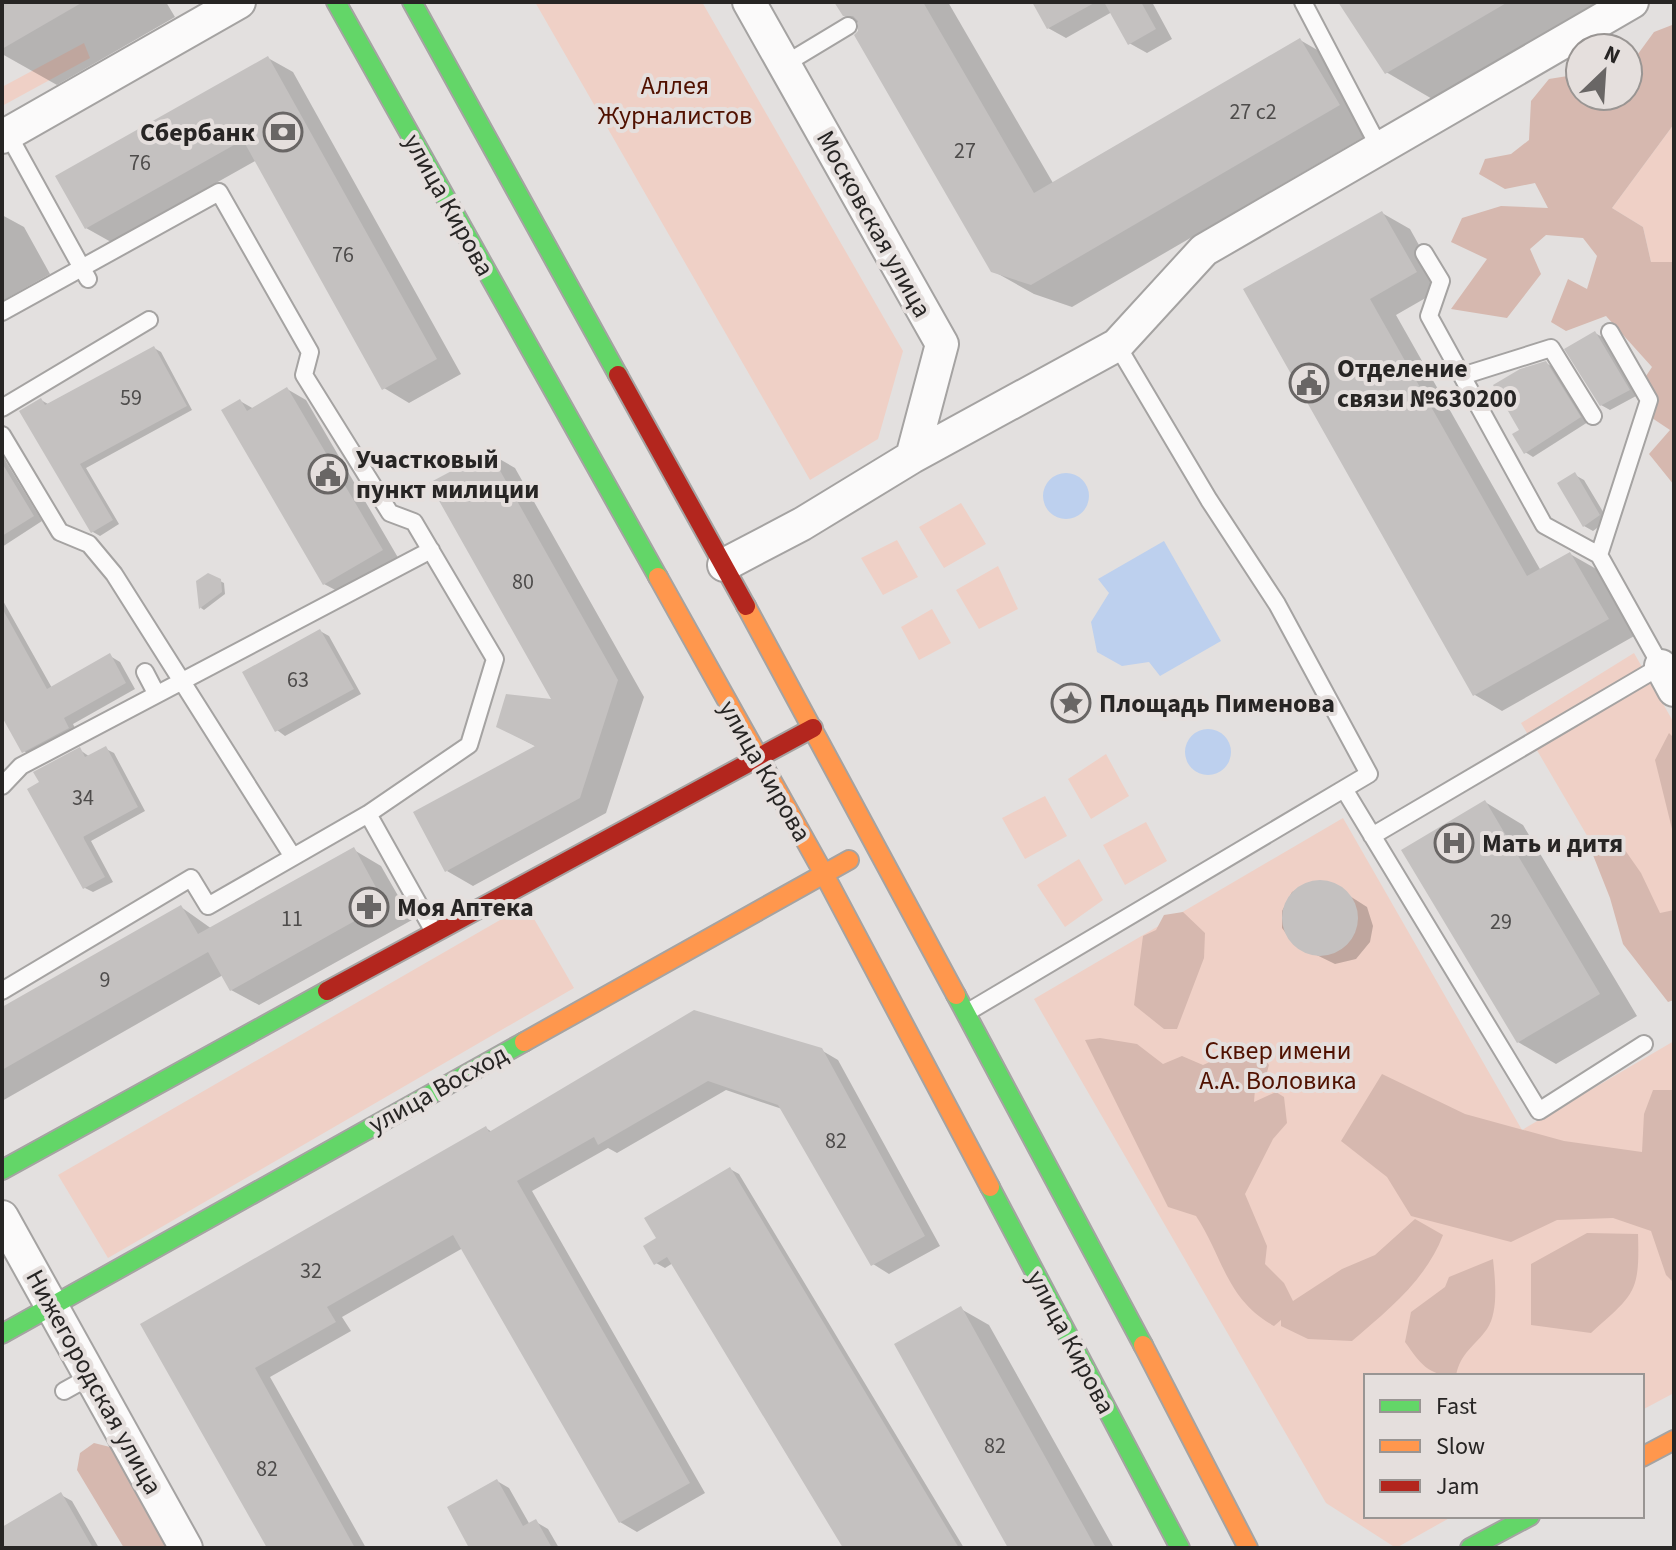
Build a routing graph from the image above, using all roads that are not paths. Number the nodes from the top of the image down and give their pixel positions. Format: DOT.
graph roads {
  1 [pos="239,2"];
  2 [pos="336,2"];
  3 [pos="412,2"];
  4 [pos="749,2"];
  5 [pos="1303,2"];
  6 [pos="1632,2"];
  7 [pos="848,26"];
  8 [pos="785,64"];
  9 [pos="5,135"];
  10 [pos="1379,147"];
  11 [pos="1424,253"];
  12 [pos="85,273"];
  13 [pos="2,312"];
  14 [pos="149,320"];
  15 [pos="1610,332"];
  16 [pos="1117,345"];
  17 [pos="1462,376"];
  18 [pos="2,408"];
  19 [pos="1593,416"];
  20 [pos="2,435"];
  21 [pos="912,457"];
  22 [pos="431,550"];
  23 [pos="1599,555"];
  24 [pos="724,565"];
  25 [pos="145,672"];
  26 [pos="1667,678"];
  27 [pos="179,681"];
  28 [pos="156,693"];
  29 [pos="813,728"];
  30 [pos="758,758"];
  31 [pos="2,786"];
  32 [pos="1344,789"];
  33 [pos="368,814"];
  34 [pos="1372,836"];
  35 [pos="876,846"];
  36 [pos="293,857"];
  37 [pos="824,874"];
  38 [pos="434,932"];
  39 [pos="2,991"];
  40 [pos="965,1013"];
  41 [pos="1644,1044"];
  42 [pos="2,1170"];
  43 [pos="2,1217"];
  44 [pos="52,1306"];
  45 [pos="2,1334"];
  46 [pos="1674,1440"];
  47 [pos="1644,1456"];
  48 [pos="1526,1518"];
  49 [pos="186,1548"];
  50 [pos="1180,1548"];
  51 [pos="1248,1548"];
  52 [pos="1470,1548"];
  1 -- 9 [label="street"];
  2 -- 30 [label="main road, улица Кирова"];
  3 -- 24 [label="main road"];
  4 -- 8 [label="street, Московская улица"];
  5 -- 10 [label="lane"];
  6 -- 10 [label="street"];
  7 -- 8 [label="lane"];
  8 -- 21 [label="street, Московская улица"];
  9 -- 12 [label="lane"];
  10 -- 16 [label="street"];
  11 -- 17 [label="lane"];
  12 -- 13 [label="lane"];
  12 -- 22 [label="lane"];
  14 -- 18 [label="lane"];
  15 -- 23 [label="lane"];
  16 -- 21 [label="street"];
  16 -- 32 [label="lane"];
  17 -- 19 [label="lane"];
  17 -- 23 [label="lane"];
  20 -- 27 [label="lane"];
  21 -- 24 [label="street"];
  22 -- 27 [label="lane"];
  22 -- 33 [label="lane"];
  23 -- 26 [label="lane"];
  24 -- 29 [label="main road"];
  25 -- 28 [label="lane"];
  26 -- 34 [label="lane"];
  27 -- 28 [label="lane"];
  27 -- 36 [label="lane"];
  28 -- 31 [label="lane"];
  29 -- 30 [label="main road"];
  29 -- 35 [label="main road"];
  30 -- 37 [label="main road, улица Кирова"];
  30 -- 38 [label="main road"];
  32 -- 34 [label="lane"];
  32 -- 40 [label="lane"];
  33 -- 36 [label="lane"];
  33 -- 38 [label="lane"];
  34 -- 41 [label="lane"];
  35 -- 37 [label="main road, улица Восход"];
  35 -- 40 [label="main road"];
  36 -- 39 [label="lane"];
  37 -- 44 [label="main road, улица Восход"];
  37 -- 50 [label="main road, улица Кирова"];
  38 -- 42 [label="main road"];
  40 -- 51 [label="main road"];
  43 -- 44 [label="street, Нижегородская улица"];
  44 -- 45 [label="main road, улица Восход"];
  44 -- 49 [label="street, Нижегородская улица"];
  46 -- 47 [label="main road"];
  48 -- 52 [label="main road"];
}
